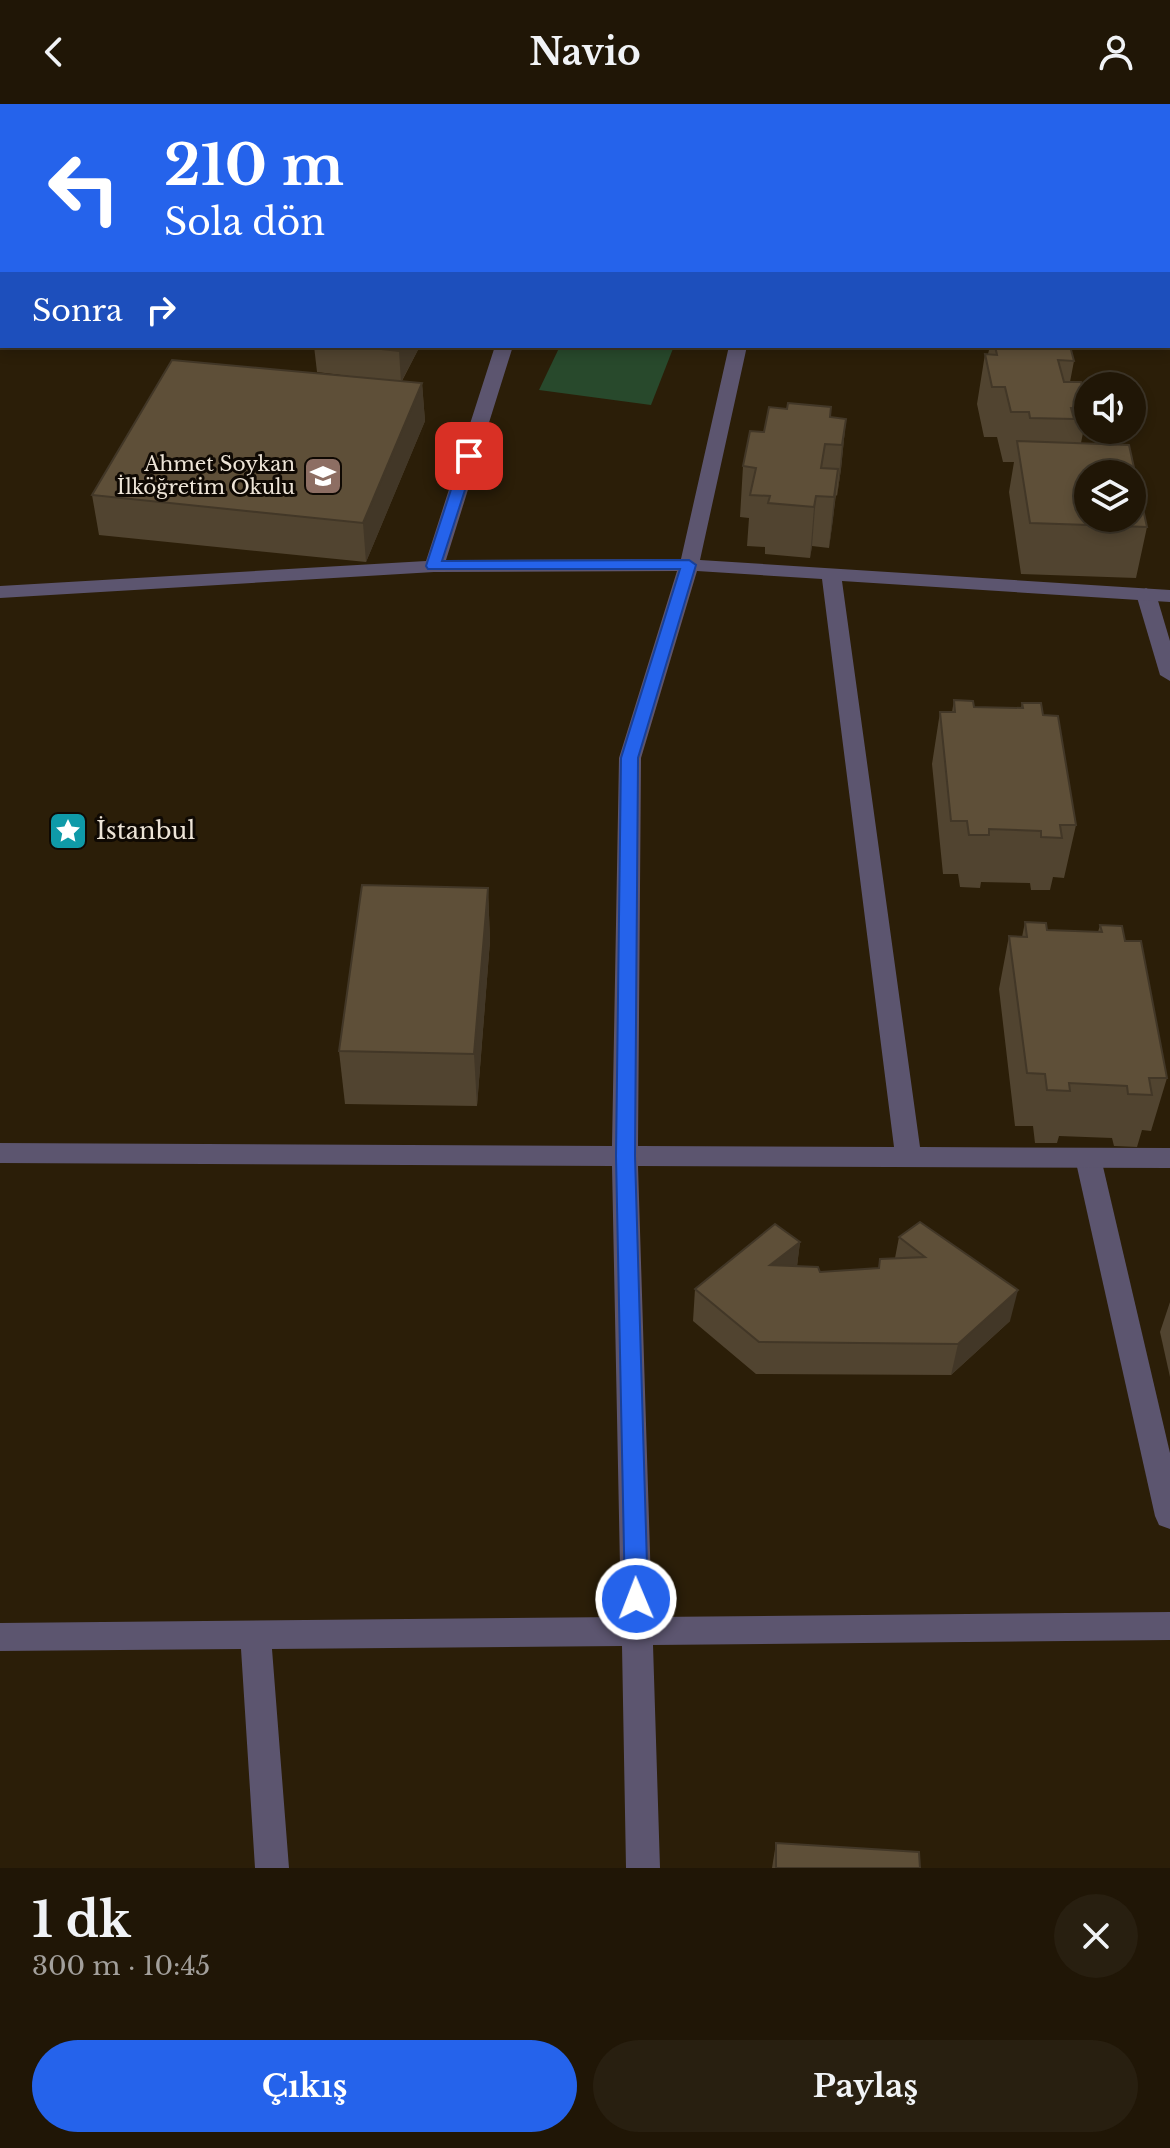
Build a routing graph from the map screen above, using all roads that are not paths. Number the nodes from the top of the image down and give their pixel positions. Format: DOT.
graph roads {
  1 [pos="503,348"];
  2 [pos="738,348"];
  3 [pos="689,565"];
  4 [pos="434,566"];
  5 [pos="831,574"];
  6 [pos="0,592"];
  7 [pos="1146,594"];
  8 [pos="1170,596"];
  9 [pos="1170,675"];
  10 [pos="0,1153"];
  11 [pos="625,1156"];
  12 [pos="908,1157"];
  13 [pos="1088,1158"];
  14 [pos="1170,1158"];
  15 [pos="1170,1516"];
  16 [pos="1170,1626"];
  17 [pos="637,1631"];
  18 [pos="255,1634"];
  19 [pos="0,1637"];
  20 [pos="272,1868"];
  21 [pos="643,1868"];
  1 -- 4 [label="street"];
  2 -- 3 [label="street"];
  3 -- 4 [label="street"];
  3 -- 5 [label="street"];
  3 -- 11 [label="street"];
  4 -- 6 [label="street"];
  5 -- 7 [label="street"];
  5 -- 12 [label="street"];
  7 -- 8 [label="street"];
  7 -- 9 [label="street"];
  10 -- 11 [label="street"];
  11 -- 12 [label="street"];
  11 -- 17 [label="street"];
  12 -- 13 [label="street"];
  13 -- 14 [label="street"];
  13 -- 15 [label="street"];
  16 -- 17 [label="street"];
  17 -- 18 [label="street"];
  17 -- 21 [label="street"];
  18 -- 19 [label="street"];
  18 -- 20 [label="street"];
}
